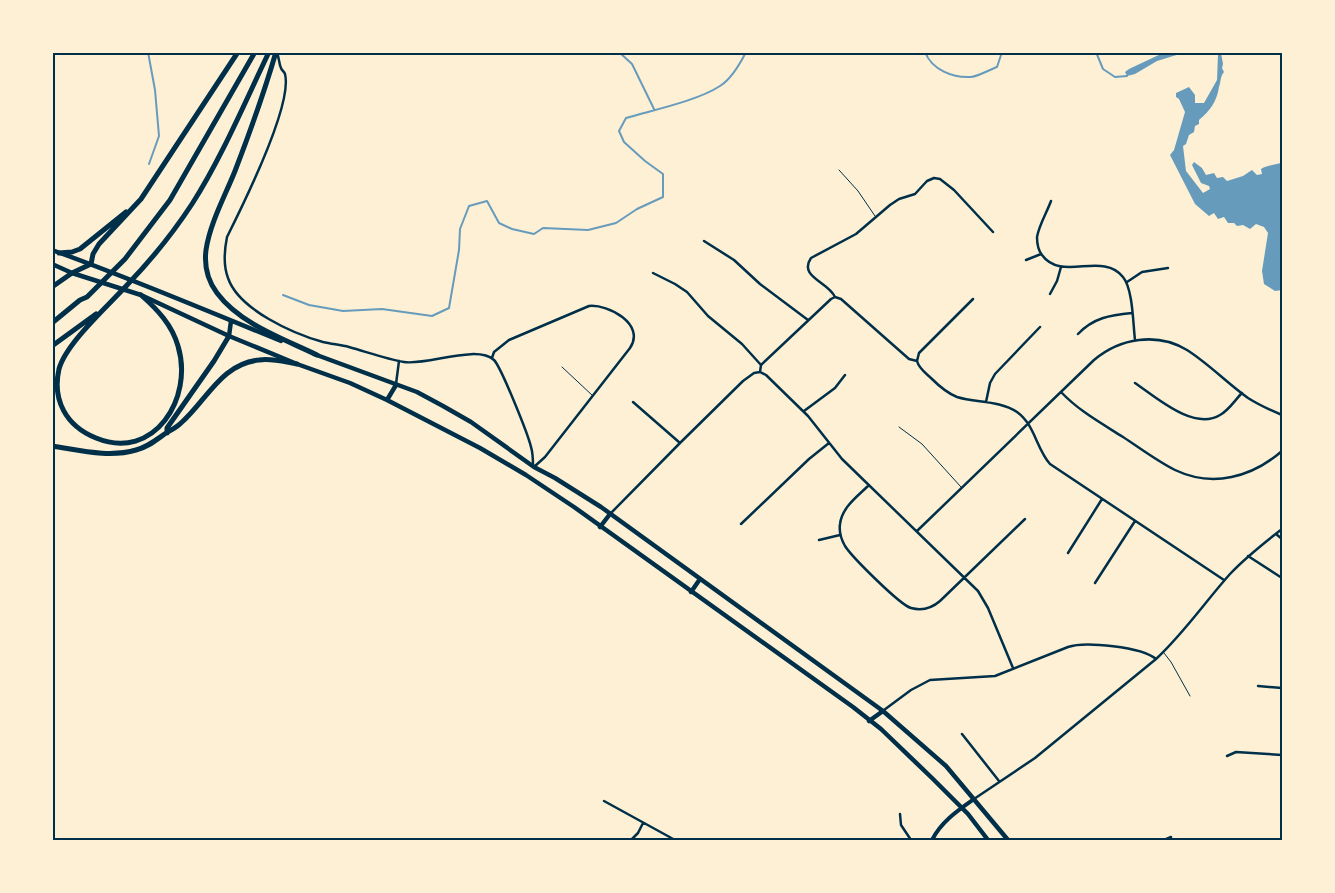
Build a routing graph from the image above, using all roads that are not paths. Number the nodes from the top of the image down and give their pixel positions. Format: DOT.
graph roads {
  1 [pos="238,52"];
  2 [pos="255,52"];
  3 [pos="268,52"];
  4 [pos="277,52"];
  5 [pos="839,170"];
  6 [pos="141,199"];
  7 [pos="1051,201"];
  8 [pos="876,218"];
  9 [pos="993,232"];
  10 [pos="704,241"];
  11 [pos="52,250"];
  12 [pos="59,253"];
  13 [pos="1041,254"];
  14 [pos="1026,260"];
  15 [pos="52,264"];
  16 [pos="92,264"];
  17 [pos="1061,266"];
  18 [pos="1168,268"];
  19 [pos="72,273"];
  20 [pos="653,273"];
  21 [pos="1126,282"];
  22 [pos="52,287"];
  23 [pos="1050,294"];
  24 [pos="141,295"];
  25 [pos="835,297"];
  26 [pos="973,299"];
  27 [pos="107,307"];
  28 [pos="1132,313"];
  29 [pos="808,320"];
  30 [pos="231,321"];
  31 [pos="52,323"];
  32 [pos="1040,327"];
  33 [pos="1078,334"];
  34 [pos="229,336"];
  35 [pos="1135,340"];
  36 [pos="52,346"];
  37 [pos="317,355"];
  38 [pos="492,358"];
  39 [pos="399,360"];
  40 [pos="917,361"];
  41 [pos="297,364"];
  42 [pos="761,366"];
  43 [pos="562,367"];
  44 [pos="760,372"];
  45 [pos="845,376"];
  46 [pos="1135,383"];
  47 [pos="396,385"];
  48 [pos="1061,392"];
  49 [pos="1242,393"];
  50 [pos="594,397"];
  51 [pos="387,400"];
  52 [pos="633,402"];
  53 [pos="986,402"];
  54 [pos="804,412"];
  55 [pos="1282,415"];
  56 [pos="1028,424"];
  57 [pos="899,427"];
  58 [pos="167,432"];
  59 [pos="680,443"];
  60 [pos="829,443"];
  61 [pos="52,446"];
  62 [pos="1282,452"];
  63 [pos="534,467"];
  64 [pos="526,475"];
  65 [pos="869,485"];
  66 [pos="962,488"];
  67 [pos="1102,498"];
  68 [pos="610,514"];
  69 [pos="1025,519"];
  70 [pos="1135,521"];
  71 [pos="741,524"];
  72 [pos="600,527"];
  73 [pos="1282,529"];
  74 [pos="917,531"];
  75 [pos="1276,534"];
  76 [pos="840,535"];
  77 [pos="1282,539"];
  78 [pos="819,540"];
  79 [pos="1068,552"];
  80 [pos="1248,556"];
  81 [pos="964,578"];
  82 [pos="1282,578"];
  83 [pos="700,579"];
  84 [pos="1224,580"];
  85 [pos="1095,583"];
  86 [pos="691,592"];
  87 [pos="1163,652"];
  88 [pos="1156,658"];
  89 [pos="1013,668"];
  90 [pos="1258,686"];
  91 [pos="1282,688"];
  92 [pos="1190,696"];
  93 [pos="883,711"];
  94 [pos="869,721"];
  95 [pos="962,734"];
  96 [pos="1282,755"];
  97 [pos="1227,756"];
  98 [pos="999,781"];
  99 [pos="974,799"];
  100 [pos="604,801"];
  101 [pos="962,808"];
  102 [pos="900,814"];
  103 [pos="643,823"];
  104 [pos="1171,836"];
  105 [pos="631,840"];
  106 [pos="675,840"];
  107 [pos="911,840"];
  108 [pos="932,840"];
  109 [pos="988,840"];
  110 [pos="1008,840"];
  111 [pos="1164,840"];
  1 -- 6 [label="highway"];
  2 -- 31 [label="highway"];
  3 -- 27 [label="highway"];
  4 -- 37 [label="highway"];
  4 -- 39 [label="street"];
  5 -- 8 [label="lane"];
  6 -- 12 [label="highway"];
  6 -- 16 [label="highway"];
  7 -- 13 [label="street"];
  8 -- 9 [label="street"];
  8 -- 25 [label="street"];
  10 -- 29 [label="street"];
  11 -- 12 [label="main road"];
  12 -- 16 [label="main road"];
  13 -- 14 [label="street"];
  13 -- 17 [label="street"];
  15 -- 19 [label="main road"];
  16 -- 19 [label="highway"];
  16 -- 30 [label="main road"];
  17 -- 21 [label="street"];
  17 -- 23 [label="street"];
  18 -- 21 [label="street"];
  19 -- 22 [label="highway"];
  19 -- 24 [label="main road"];
  20 -- 42 [label="street"];
  21 -- 28 [label="street"];
  24 -- 27 [label="highway"];
  24 -- 34 [label="main road"];
  25 -- 29 [label="street"];
  25 -- 40 [label="street"];
  26 -- 40 [label="street"];
  27 -- 36 [label="highway"];
  28 -- 33 [label="street"];
  28 -- 35 [label="street"];
  29 -- 42 [label="street"];
  30 -- 34 [label="main road"];
  30 -- 37 [label="main road"];
  32 -- 53 [label="street"];
  34 -- 41 [label="main road"];
  34 -- 58 [label="highway"];
  35 -- 48 [label="street"];
  35 -- 49 [label="street"];
  37 -- 47 [label="main road"];
  38 -- 39 [label="street"];
  38 -- 50 [label="street"];
  38 -- 63 [label="street"];
  39 -- 47 [label="street"];
  40 -- 53 [label="street"];
  41 -- 51 [label="main road"];
  41 -- 58 [label="highway"];
  42 -- 44 [label="street"];
  43 -- 50 [label="lane"];
  44 -- 54 [label="street"];
  44 -- 59 [label="street"];
  45 -- 54 [label="street"];
  46 -- 49 [label="street"];
  47 -- 51 [label="main road"];
  47 -- 63 [label="main road"];
  48 -- 56 [label="street"];
  48 -- 62 [label="street"];
  49 -- 55 [label="street"];
  50 -- 63 [label="street"];
  51 -- 64 [label="main road"];
  52 -- 59 [label="street"];
  53 -- 56 [label="street"];
  54 -- 60 [label="street"];
  56 -- 66 [label="street"];
  56 -- 67 [label="street"];
  57 -- 66 [label="lane"];
  58 -- 61 [label="highway"];
  59 -- 68 [label="street"];
  60 -- 65 [label="street"];
  60 -- 71 [label="street"];
  63 -- 64 [label="main road"];
  63 -- 68 [label="main road"];
  64 -- 72 [label="main road"];
  65 -- 74 [label="street"];
  65 -- 76 [label="street"];
  66 -- 74 [label="street"];
  67 -- 70 [label="street"];
  67 -- 79 [label="street"];
  68 -- 72 [label="main road"];
  68 -- 83 [label="main road"];
  69 -- 81 [label="street"];
  70 -- 84 [label="street"];
  70 -- 85 [label="street"];
  72 -- 86 [label="main road"];
  73 -- 75 [label="street"];
  74 -- 81 [label="street"];
  75 -- 77 [label="street"];
  75 -- 80 [label="street"];
  76 -- 78 [label="street"];
  76 -- 81 [label="street"];
  80 -- 82 [label="street"];
  80 -- 84 [label="street"];
  81 -- 89 [label="street"];
  83 -- 86 [label="main road"];
  83 -- 93 [label="main road"];
  84 -- 87 [label="street"];
  86 -- 94 [label="main road"];
  87 -- 88 [label="street"];
  87 -- 92 [label="lane"];
  88 -- 89 [label="street"];
  88 -- 98 [label="street"];
  89 -- 93 [label="street"];
  90 -- 91 [label="street"];
  93 -- 94 [label="main road"];
  93 -- 99 [label="main road"];
  94 -- 101 [label="main road"];
  95 -- 98 [label="street"];
  96 -- 97 [label="street"];
  98 -- 99 [label="street"];
  99 -- 101 [label="street"];
  99 -- 110 [label="main road"];
  100 -- 103 [label="street"];
  101 -- 108 [label="street"];
  101 -- 109 [label="main road"];
  102 -- 107 [label="street"];
  103 -- 105 [label="street"];
  103 -- 106 [label="street"];
  104 -- 111 [label="street"];
}
